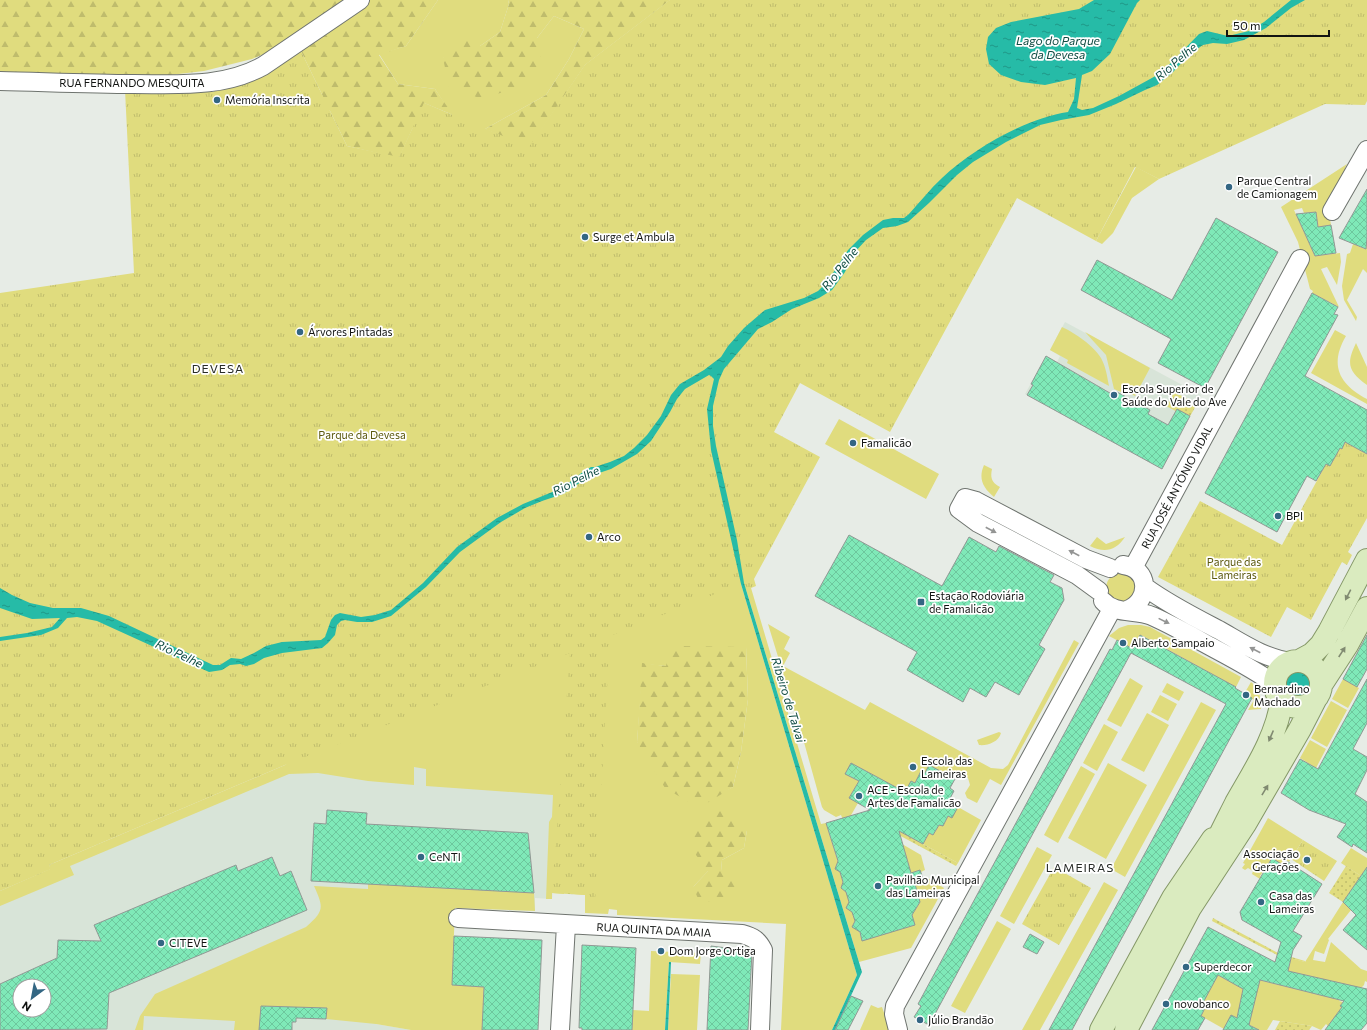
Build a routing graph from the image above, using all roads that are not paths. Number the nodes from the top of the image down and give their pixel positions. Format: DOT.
graph roads {
  1 [pos="360,0"];
  2 [pos="0,81"];
  3 [pos="1367,150"];
  4 [pos="1332,211"];
  5 [pos="1300,259"];
  6 [pos="1367,560"];
  7 [pos="1110,568"];
  8 [pos="1133,568"];
  9 [pos="1145,587"];
  10 [pos="1099,591"];
  11 [pos="1367,608"];
  12 [pos="1120,609"];
  13 [pos="1295,661"];
  14 [pos="1319,691"];
  15 [pos="1279,692"];
  16 [pos="1237,820"];
  17 [pos="458,918"];
  18 [pos="566,925"];
  19 [pos="560,1030"];
  20 [pos="760,1030"];
  21 [pos="898,1030"];
  22 [pos="1101,1030"];
  23 [pos="1117,1030"];
  24 [pos="1126,1030"];
  25 [pos="1137,1030"];
  1 -- 2 [label="street, RUA FERNANDO MESQUITA"];
  3 -- 4 [label="street"];
  5 -- 8 [label="street, RUA JOSÉ ANTÓNIO VIDAL"];
  6 -- 13 [label="main road, one-way"];
  7 -- 8 [label="street"];
  7 -- 10 [label="street"];
  7 -- 10 [label="street, one-way"];
  8 -- 9 [label="street"];
  9 -- 12 [label="street"];
  13 -- 9 [label="street, one-way"];
  10 -- 12 [label="street"];
  14 -- 11 [label="main road, one-way"];
  12 -- 15 [label="street, one-way"];
  12 -- 21 [label="street"];
  13 -- 14 [label="main road"];
  13 -- 15 [label="main road"];
  14 -- 15 [label="main road"];
  16 -- 14 [label="main road, one-way"];
  15 -- 16 [label="main road, one-way"];
  16 -- 22 [label="main road"];
  16 -- 23 [label="main road"];
  16 -- 24 [label="main road"];
  16 -- 25 [label="main road"];
  17 -- 18 [label="street, RUA QUINTA DA MAIA"];
  18 -- 19 [label="street"];
  18 -- 20 [label="street, RUA QUINTA DA MAIA"];
}
